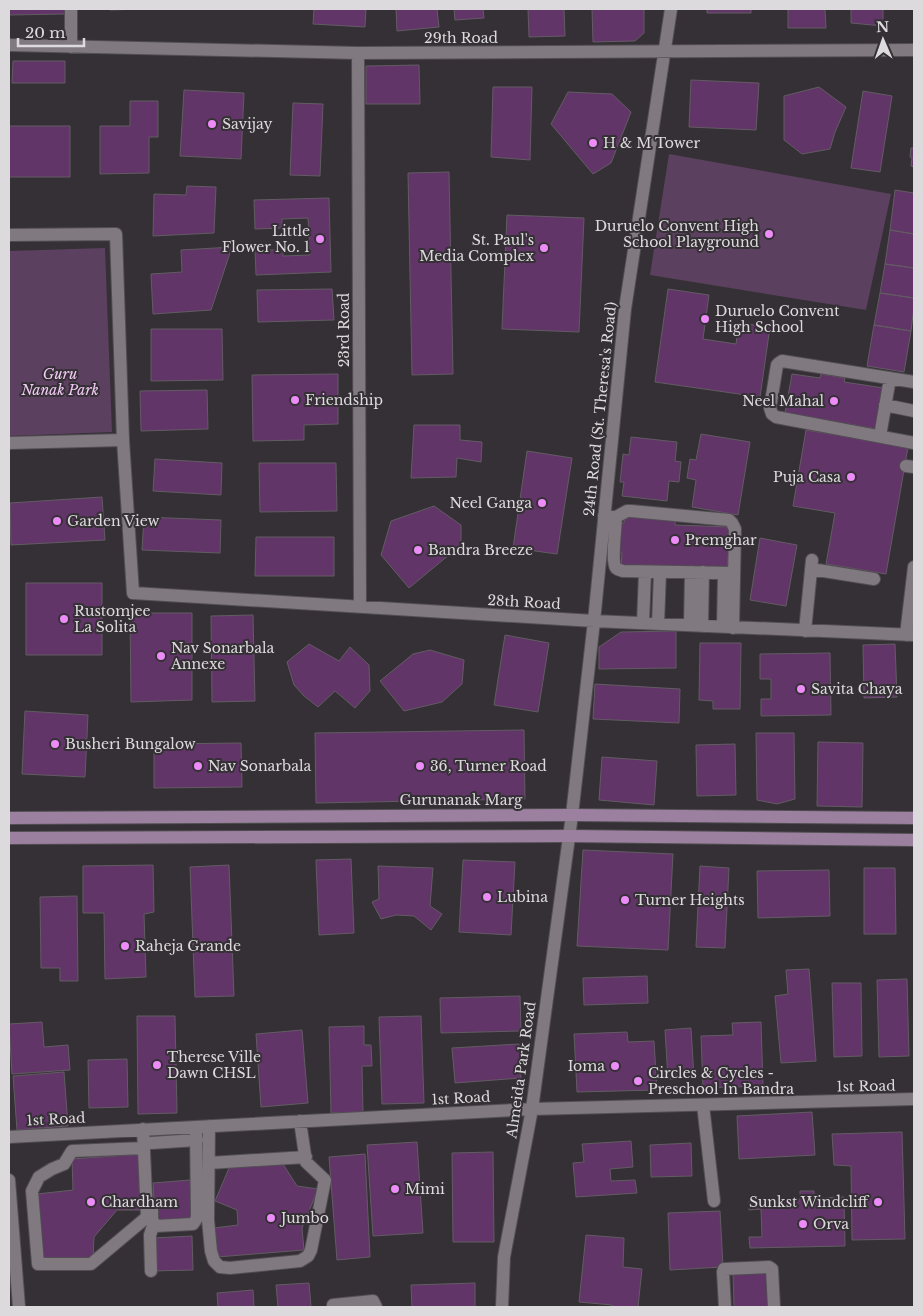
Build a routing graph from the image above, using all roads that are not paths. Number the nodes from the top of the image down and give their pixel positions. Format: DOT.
graph roads {
  1 [pos="71,9"];
  2 [pos="671,9"];
  3 [pos="9,45"];
  4 [pos="71,47"];
  5 [pos="914,50"];
  6 [pos="664,52"];
  7 [pos="358,53"];
  8 [pos="9,235"];
  9 [pos="890,378"];
  10 [pos="914,382"];
  11 [pos="885,405"];
  12 [pos="914,410"];
  13 [pos="880,436"];
  14 [pos="123,440"];
  15 [pos="914,442"];
  16 [pos="9,443"];
  17 [pos="610,517"];
  18 [pos="914,567"];
  19 [pos="645,572"];
  20 [pos="660,572"];
  21 [pos="697,572"];
  22 [pos="729,573"];
  23 [pos="874,579"];
  24 [pos="360,608"];
  25 [pos="594,621"];
  26 [pos="643,623"];
  27 [pos="658,624"];
  28 [pos="696,626"];
  29 [pos="728,627"];
  30 [pos="805,631"];
  31 [pos="910,635"];
  32 [pos="572,815"];
  33 [pos="9,818"];
  34 [pos="914,818"];
  35 [pos="569,836"];
  36 [pos="9,838"];
  37 [pos="914,840"];
  38 [pos="914,1100"];
  39 [pos="703,1105"];
  40 [pos="532,1109"];
  41 [pos="300,1121"];
  42 [pos="203,1126"];
  43 [pos="174,1128"];
  44 [pos="147,1129"];
  45 [pos="9,1137"];
  46 [pos="197,1140"];
  47 [pos="175,1142"];
  48 [pos="148,1146"];
  49 [pos="306,1157"];
  50 [pos="209,1163"];
  51 [pos="9,1186"];
  52 [pos="714,1201"];
  53 [pos="154,1223"];
  54 [pos="12,1264"];
  55 [pos="38,1264"];
  56 [pos="151,1271"];
  57 [pos="19,1307"];
  58 [pos="333,1307"];
  59 [pos="376,1307"];
  60 [pos="502,1307"];
  61 [pos="725,1307"];
  62 [pos="774,1307"];
  1 -- 4 [label="street"];
  2 -- 6 [label="street, 24th Road (St. Theresa's Road)"];
  3 -- 4 [label="street, 29th Road"];
  4 -- 7 [label="street, 29th Road"];
  5 -- 6 [label="street, 29th Road"];
  6 -- 7 [label="street, 29th Road"];
  6 -- 17 [label="street, 24th Road (St. Theresa's Road)"];
  7 -- 24 [label="street, 23rd Road"];
  8 -- 14 [label="street"];
  9 -- 10 [label="street"];
  9 -- 11 [label="street"];
  9 -- 13 [label="street"];
  11 -- 12 [label="street"];
  11 -- 13 [label="street"];
  13 -- 15 [label="street"];
  14 -- 16 [label="street"];
  14 -- 24 [label="street, 28th Road"];
  17 -- 19 [label="street"];
  17 -- 22 [label="street"];
  17 -- 25 [label="street, 24th Road (St. Theresa's Road)"];
  18 -- 31 [label="street"];
  19 -- 20 [label="street"];
  19 -- 26 [label="street"];
  20 -- 21 [label="street"];
  20 -- 27 [label="street"];
  21 -- 22 [label="street"];
  21 -- 28 [label="street"];
  22 -- 29 [label="street"];
  23 -- 30 [label="street"];
  24 -- 25 [label="street, 28th Road"];
  25 -- 26 [label="street, 28th Road"];
  25 -- 32 [label="street, 24th Road (St. Theresa's Road)"];
  26 -- 27 [label="street, 28th Road"];
  27 -- 28 [label="street, 28th Road"];
  28 -- 29 [label="street, 28th Road"];
  29 -- 30 [label="street, 28th Road"];
  30 -- 31 [label="street, 28th Road"];
  32 -- 33 [label="main road, Gurunanak Marg"];
  32 -- 34 [label="main road, Gurunanak Marg"];
  32 -- 35 [label="street, Almeida Park Road"];
  35 -- 36 [label="main road"];
  35 -- 37 [label="main road"];
  35 -- 40 [label="street, Almeida Park Road"];
  38 -- 39 [label="street, 1st Road"];
  39 -- 40 [label="street, 1st Road"];
  39 -- 52 [label="street"];
  40 -- 41 [label="street, 1st Road"];
  40 -- 60 [label="street, Almeida Park Road"];
  41 -- 42 [label="street, 1st Road"];
  41 -- 49 [label="street"];
  42 -- 43 [label="street, 1st Road"];
  42 -- 46 [label="street"];
  42 -- 50 [label="street"];
  43 -- 44 [label="street, 1st Road"];
  43 -- 47 [label="street"];
  44 -- 45 [label="street, 1st Road"];
  44 -- 48 [label="street"];
  46 -- 47 [label="street"];
  46 -- 53 [label="street"];
  47 -- 48 [label="street"];
  48 -- 53 [label="street"];
  48 -- 55 [label="street"];
  48 -- 55 [label="street"];
  49 -- 50 [label="street"];
  49 -- 50 [label="street"];
  51 -- 54 [label="street"];
  53 -- 56 [label="street"];
  54 -- 55 [label="street"];
  54 -- 57 [label="street"];
  58 -- 59 [label="street"];
  61 -- 62 [label="street"];
}
